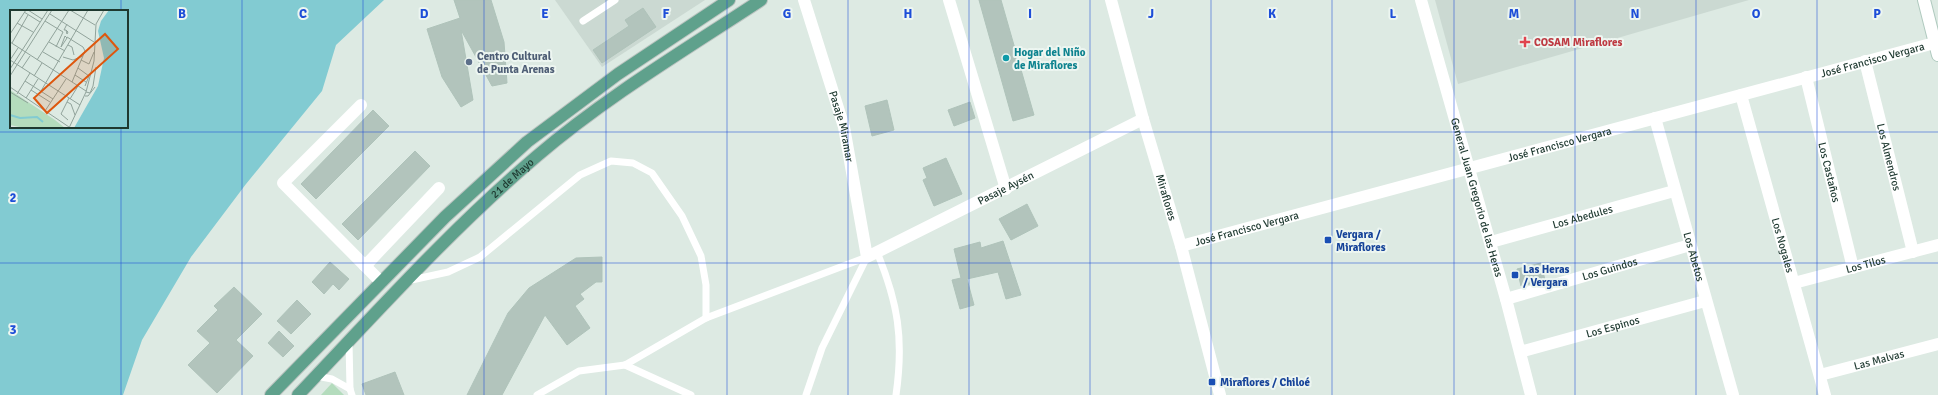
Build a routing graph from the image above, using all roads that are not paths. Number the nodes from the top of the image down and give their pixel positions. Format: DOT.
graph roads {
  1 [pos="615,0"];
  2 [pos="729,0"];
  3 [pos="761,0"];
  4 [pos="804,0"];
  5 [pos="948,0"];
  6 [pos="1111,0"];
  7 [pos="1422,0"];
  8 [pos="1924,0"];
  9 [pos="583,21"];
  10 [pos="1936,42"];
  11 [pos="1938,55"];
  12 [pos="1865,61"];
  13 [pos="1806,77"];
  14 [pos="1741,95"];
  15 [pos="361,105"];
  16 [pos="1655,118"];
  17 [pos="1143,119"];
  18 [pos="1470,168"];
  19 [pos="439,188"];
  20 [pos="1006,189"];
  21 [pos="1674,191"];
  22 [pos="1490,242"];
  23 [pos="1690,245"];
  24 [pos="1181,246"];
  25 [pos="1938,246"];
  26 [pos="1913,252"];
  27 [pos="872,254"];
  28 [pos="365,266"];
  29 [pos="1853,268"];
  30 [pos="407,281"];
  31 [pos="382,282"];
  32 [pos="1794,283"];
  33 [pos="1506,299"];
  34 [pos="1705,301"];
  35 [pos="706,318"];
  36 [pos="349,342"];
  37 [pos="1938,344"];
  38 [pos="1520,352"];
  39 [pos="625,365"];
  40 [pos="1820,375"];
  41 [pos="316,376"];
  42 [pos="351,392"];
  43 [pos="271,395"];
  44 [pos="298,395"];
  45 [pos="537,395"];
  46 [pos="691,395"];
  47 [pos="806,395"];
  48 [pos="896,395"];
  49 [pos="1220,395"];
  50 [pos="1531,395"];
  51 [pos="1731,395"];
  52 [pos="1825,395"];
  1 -- 9 [label="lane"];
  2 -- 31 [label="main road, 21 de Mayo"];
  3 -- 30 [label="main road, 21 de Mayo"];
  4 -- 27 [label="street, Pasaje Miramar"];
  5 -- 20 [label="street"];
  6 -- 17 [label="street, Miraflores"];
  7 -- 18 [label="street, General Juan Gregorio de las Heras"];
  8 -- 10 [label="street"];
  10 -- 11 [label="street"];
  10 -- 12 [label="street, José Francisco Vergara"];
  12 -- 13 [label="street, José Francisco Vergara"];
  12 -- 26 [label="street, Los Almendros"];
  13 -- 14 [label="street, José Francisco Vergara"];
  13 -- 29 [label="street, Los Castaños"];
  14 -- 16 [label="street, José Francisco Vergara"];
  14 -- 32 [label="street, Los Nogales"];
  15 -- 28 [label="street"];
  16 -- 18 [label="street, José Francisco Vergara"];
  16 -- 21 [label="street, Los Abetos"];
  17 -- 20 [label="street, Pasaje Aysén"];
  17 -- 24 [label="street, Miraflores"];
  18 -- 22 [label="street, General Juan Gregorio de las Heras"];
  18 -- 24 [label="street, José Francisco Vergara"];
  19 -- 28 [label="street"];
  20 -- 27 [label="street, Pasaje Aysén"];
  21 -- 22 [label="street, Los Abedules"];
  21 -- 23 [label="street, Los Abetos"];
  22 -- 33 [label="street, General Juan Gregorio de las Heras"];
  23 -- 33 [label="street, Los Guindos"];
  23 -- 34 [label="street, Los Abetos"];
  24 -- 49 [label="street, Miraflores"];
  25 -- 26 [label="street, Los Tilos"];
  26 -- 29 [label="street, Los Tilos"];
  27 -- 35 [label="lane"];
  27 -- 47 [label="lane"];
  27 -- 48 [label="lane"];
  28 -- 31 [label="street"];
  29 -- 32 [label="street, Los Tilos"];
  30 -- 35 [label="lane"];
  30 -- 36 [label="main road, 21 de Mayo"];
  31 -- 43 [label="main road, 21 de Mayo"];
  32 -- 40 [label="street, Los Nogales"];
  33 -- 38 [label="street, General Juan Gregorio de las Heras"];
  34 -- 38 [label="street, Los Espinos"];
  34 -- 51 [label="street, Los Abetos"];
  35 -- 39 [label="lane"];
  36 -- 41 [label="main road, 21 de Mayo"];
  36 -- 42 [label="lane"];
  37 -- 40 [label="street, Las Malvas"];
  38 -- 50 [label="street, General Juan Gregorio de las Heras"];
  39 -- 45 [label="lane"];
  39 -- 46 [label="lane"];
  40 -- 52 [label="street, Los Nogales"];
  41 -- 42 [label="lane"];
  41 -- 44 [label="main road, 21 de Mayo"];
}
